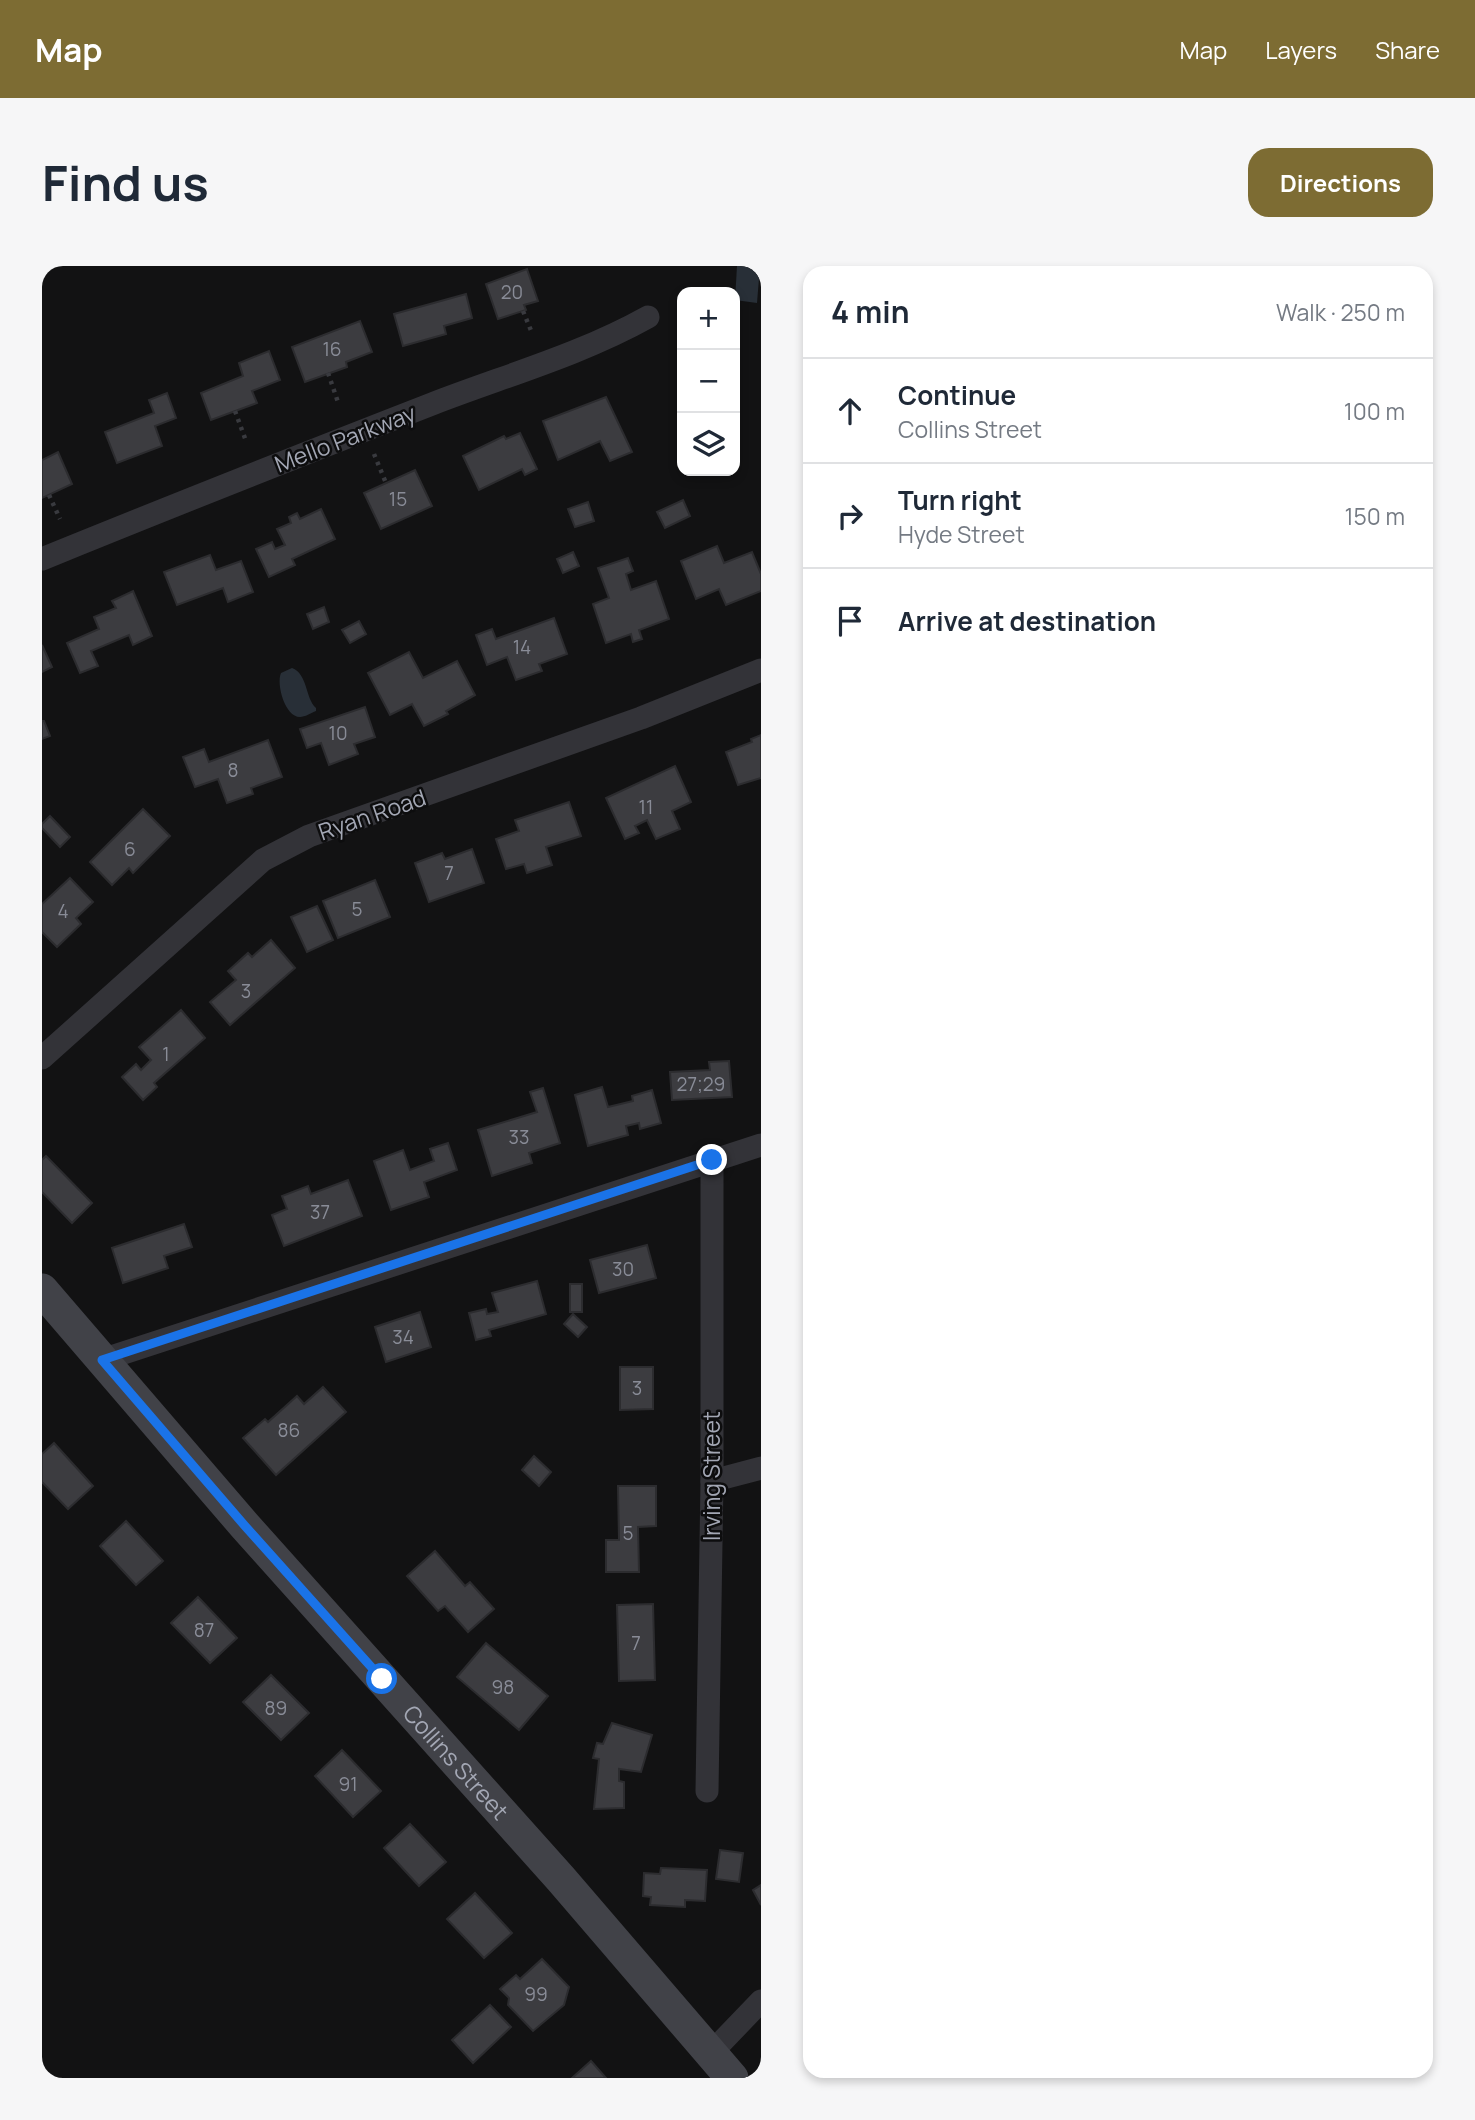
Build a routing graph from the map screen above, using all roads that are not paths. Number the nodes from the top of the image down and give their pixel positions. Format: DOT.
graph roads {
  1 [pos="648,317"];
  2 [pos="42,559"];
  3 [pos="761,670"];
  4 [pos="42,1058"];
  5 [pos="761,1145"];
  6 [pos="712,1160"];
  7 [pos="42,1290"];
  8 [pos="102,1360"];
  9 [pos="761,1468"];
  10 [pos="712,1481"];
  11 [pos="707,1791"];
  12 [pos="761,2001"];
  13 [pos="721,2066"];
  1 -- 2 [label="street, Mello Parkway"];
  3 -- 4 [label="street, Ryan Road"];
  5 -- 6 [label="street"];
  6 -- 8 [label="street"];
  6 -- 10 [label="street, Irving Street"];
  7 -- 8 [label="main road, Collins Street"];
  8 -- 13 [label="main road, Collins Street"];
  9 -- 10 [label="street"];
  10 -- 11 [label="street, Irving Street"];
  12 -- 13 [label="street"];
}
